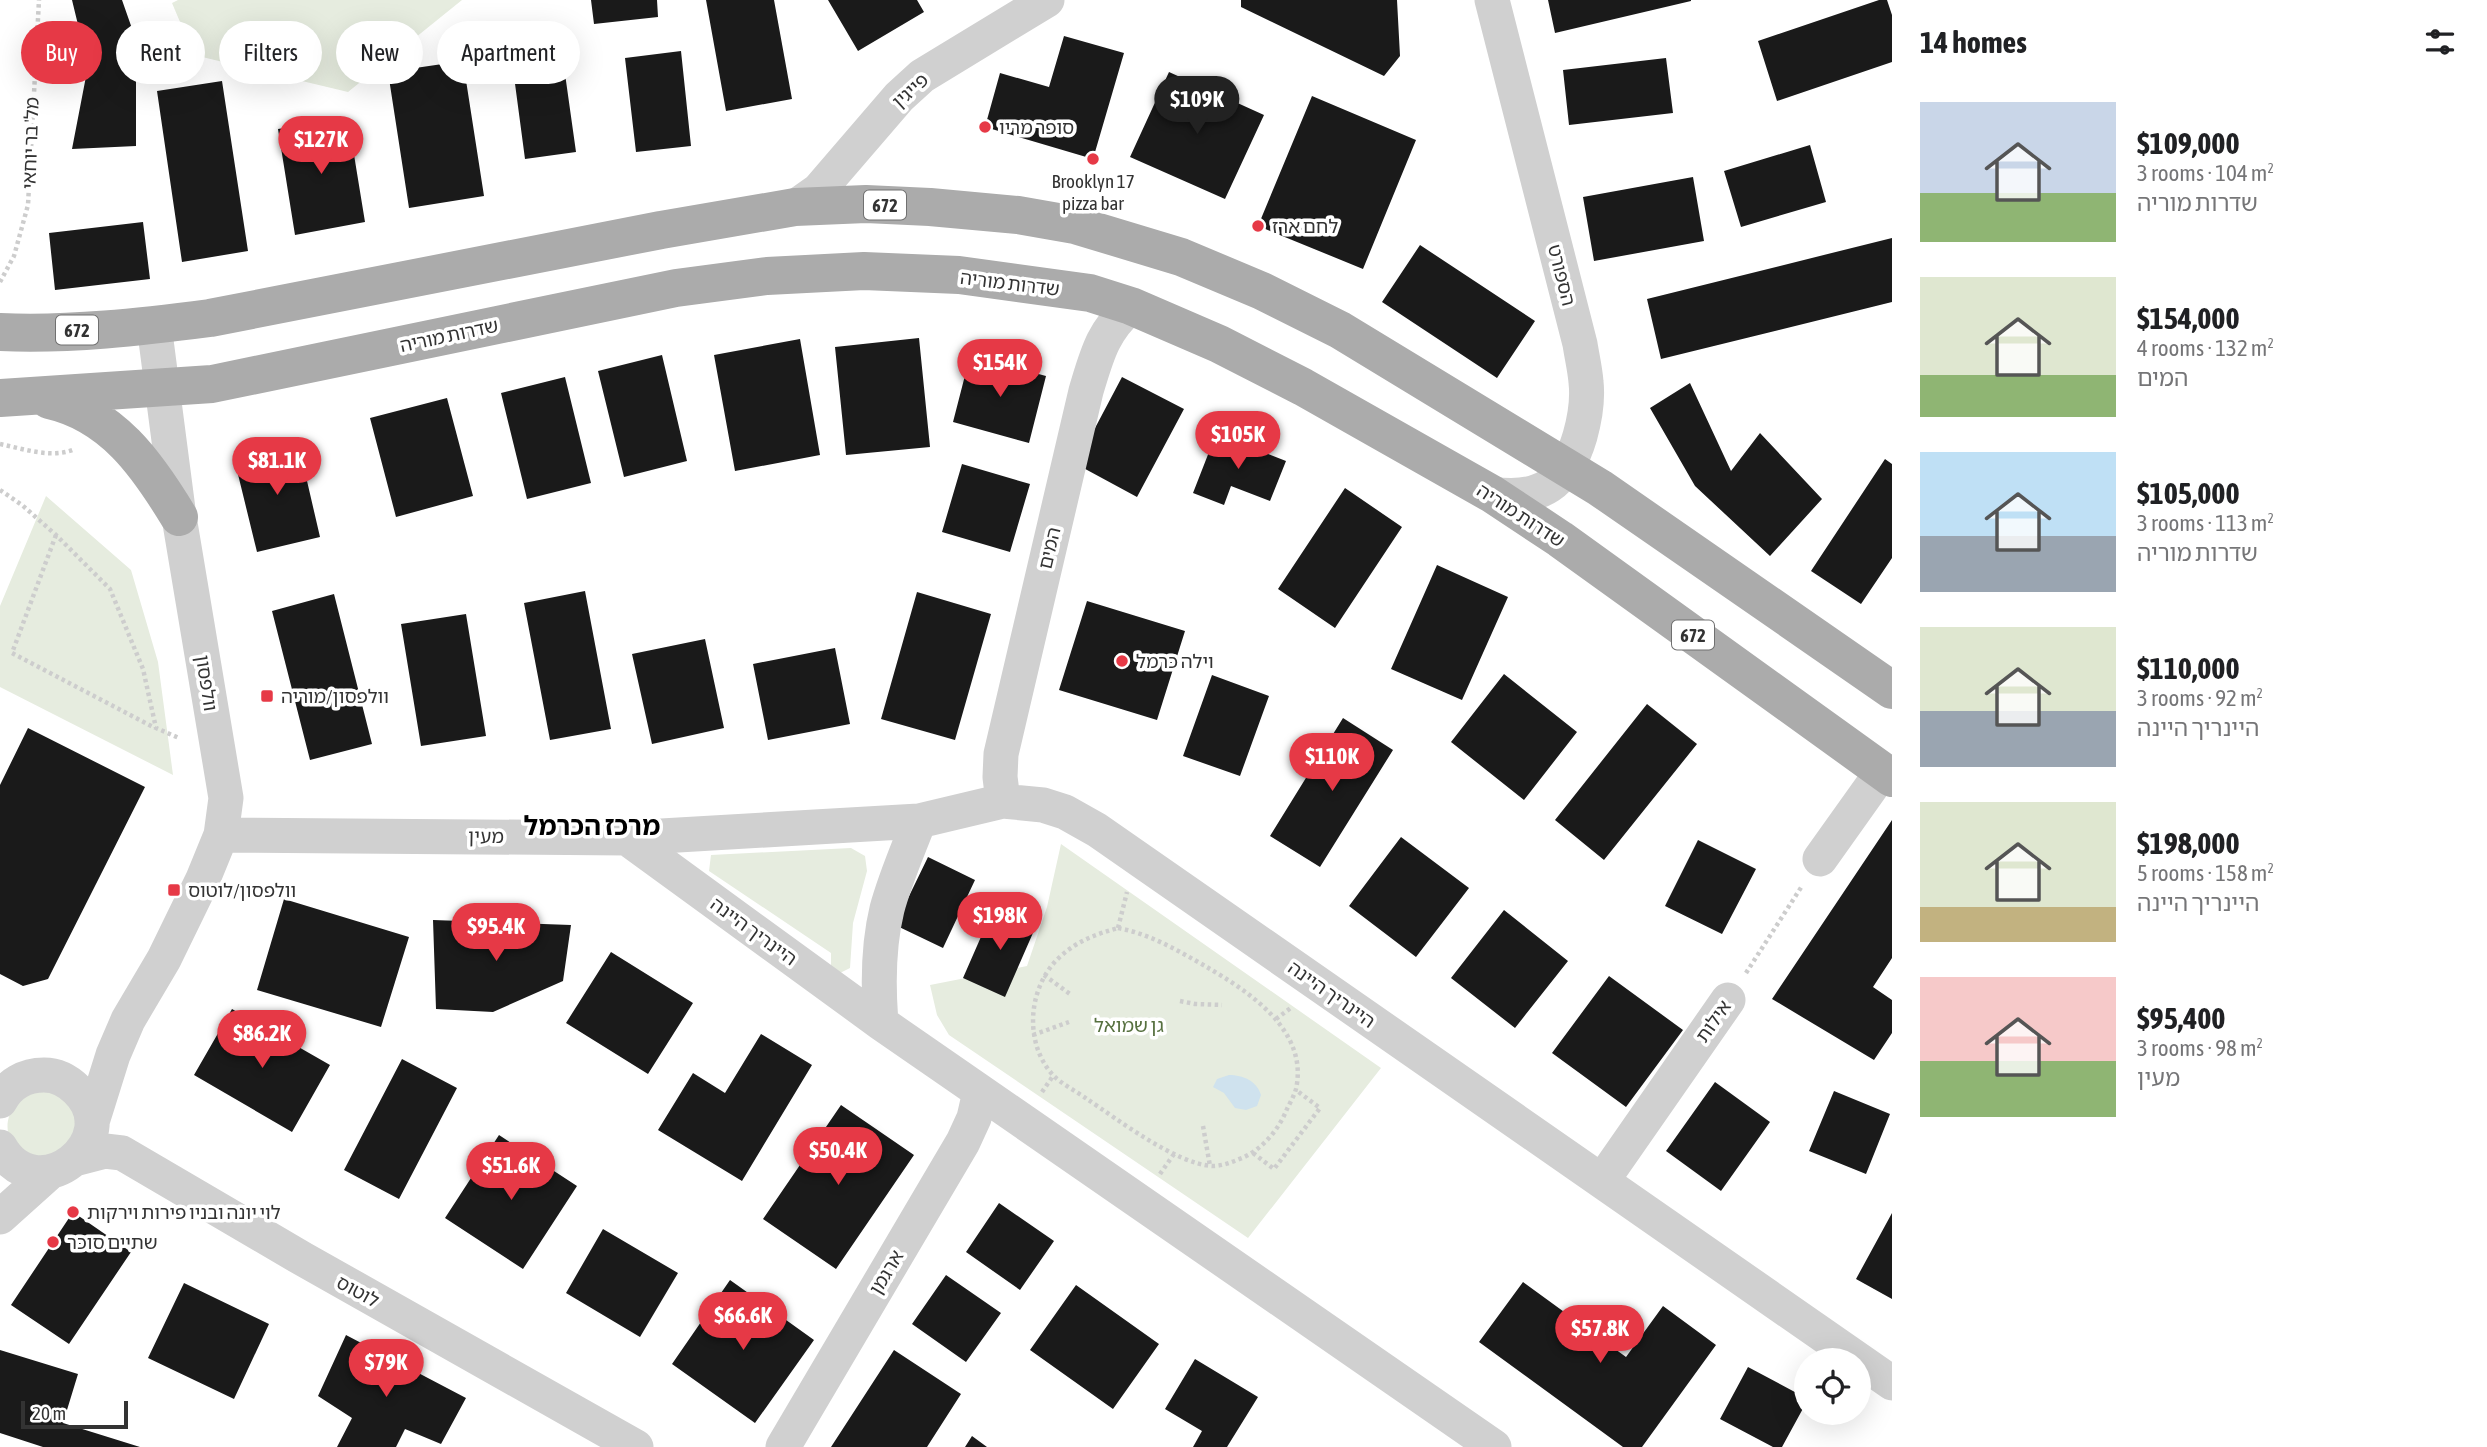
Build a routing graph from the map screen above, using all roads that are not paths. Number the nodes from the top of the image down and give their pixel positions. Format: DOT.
graph roads {
  1 [pos="1047,0"];
  2 [pos="1492,0"];
  3 [pos="795,207"];
  4 [pos="1131,306"];
  5 [pos="154,325"];
  6 [pos="0,332"];
  7 [pos="164,389"];
  8 [pos="17,397"];
  9 [pos="1567,468"];
  10 [pos="1492,494"];
  11 [pos="179,517"];
  12 [pos="1892,690"];
  13 [pos="1887,775"];
  14 [pos="1003,801"];
  15 [pos="919,821"];
  16 [pos="221,835"];
  17 [pos="627,838"];
  18 [pos="1820,859"];
  19 [pos="1728,1000"];
  20 [pos="128,1020"];
  21 [pos="881,1023"];
  22 [pos="17,1084"];
  23 [pos="980,1092"];
  24 [pos="92,1122"];
  25 [pos="2,1151"];
  26 [pos="63,1166"];
  27 [pos="1602,1181"];
  28 [pos="0,1189"];
  29 [pos="0,1217"];
  30 [pos="1892,1382"];
  31 [pos="636,1447"];
  32 [pos="783,1447"];
  33 [pos="1494,1447"];
  1 -- 3 [label="street, פייגין"];
  2 -- 9 [label="street, הספורט"];
  3 -- 5 [label="main road, 672"];
  3 -- 9 [label="main road, 672"];
  4 -- 7 [label="main road, שדרות מוריה / 672"];
  4 -- 10 [label="main road, שדרות מוריה / 672"];
  4 -- 14 [label="street, המים"];
  5 -- 6 [label="main road, 672"];
  5 -- 7 [label="street, וולפסון"];
  7 -- 8 [label="main road, שדרות מוריה / 672"];
  7 -- 11 [label="street, וולפסון"];
  8 -- 11 [label="main road"];
  9 -- 10 [label="street, הספורט"];
  9 -- 12 [label="main road, 672"];
  10 -- 13 [label="main road, שדרות מוריה / 672"];
  11 -- 16 [label="street, וולפסון"];
  13 -- 18 [label="street"];
  14 -- 15 [label="street, היינריך היינה"];
  14 -- 27 [label="street, היינריך היינה"];
  15 -- 17 [label="street, מעין"];
  15 -- 21 [label="street"];
  16 -- 17 [label="street, מעין"];
  16 -- 20 [label="street, וולפסון"];
  17 -- 21 [label="street, היינריך היינה"];
  19 -- 27 [label="street, אילות"];
  20 -- 22 [label="street, וולפסון"];
  20 -- 24 [label="street, וולפסון"];
  21 -- 23 [label="street, היינריך היינה"];
  22 -- 24 [label="street"];
  23 -- 32 [label="street, ארגמן"];
  23 -- 33 [label="street, היינריך היינה"];
  24 -- 26 [label="street, וולפסון"];
  25 -- 26 [label="street"];
  25 -- 28 [label="street"];
  26 -- 29 [label="street"];
  26 -- 31 [label="street, לוטוס"];
  27 -- 30 [label="street, היינריך היינה"];
}
